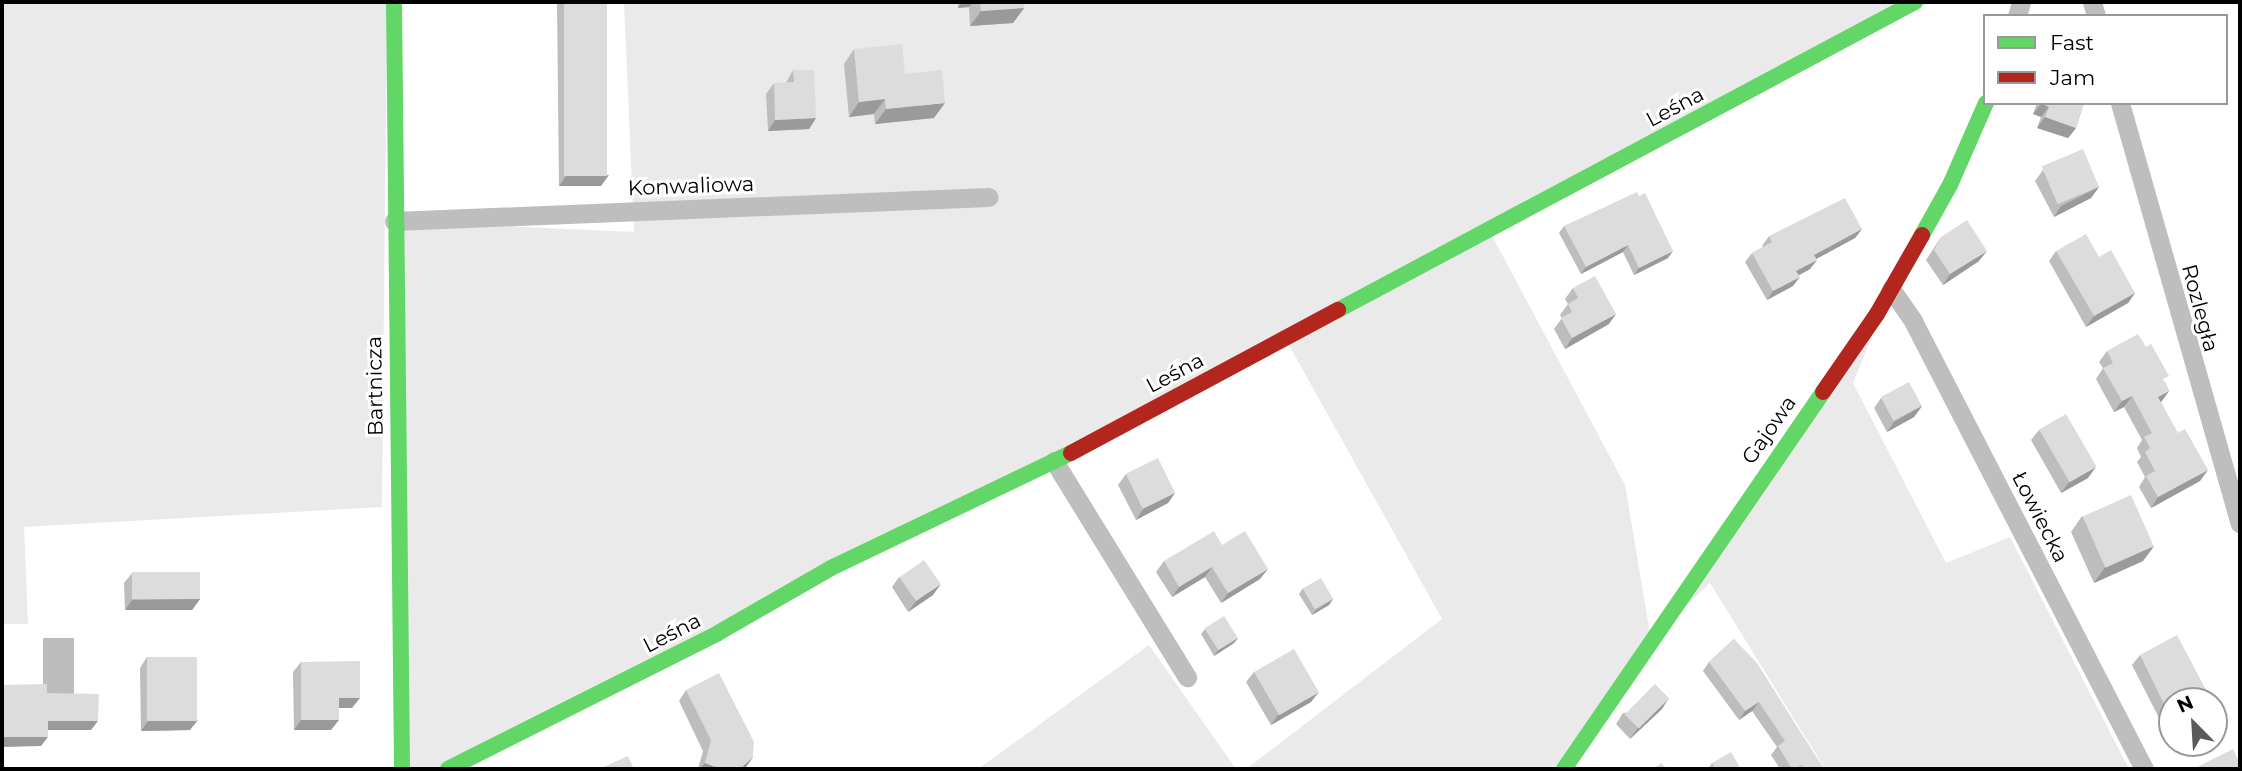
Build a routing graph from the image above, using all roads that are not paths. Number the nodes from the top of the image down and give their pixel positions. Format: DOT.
graph roads {
  1 [pos="394,2"];
  2 [pos="1915,2"];
  3 [pos="1985,105"];
  4 [pos="2121,105"];
  5 [pos="989,197"];
  6 [pos="394,221"];
  7 [pos="1891,289"];
  8 [pos="1054,461"];
  9 [pos="2240,523"];
  10 [pos="1187,677"];
  11 [pos="402,769"];
  12 [pos="448,769"];
  13 [pos="1564,769"];
  14 [pos="2144,769"];
  1 -- 6 [label="street, Bartnicza"];
  2 -- 8 [label="street, Leśna"];
  3 -- 7 [label="street, Gajowa"];
  4 -- 9 [label="street, Rozległa"];
  5 -- 6 [label="street, Konwaliowa"];
  6 -- 11 [label="street, Bartnicza"];
  7 -- 13 [label="street, Gajowa"];
  7 -- 14 [label="street, Łowiecka"];
  8 -- 10 [label="street"];
  8 -- 12 [label="street, Leśna"];
}
